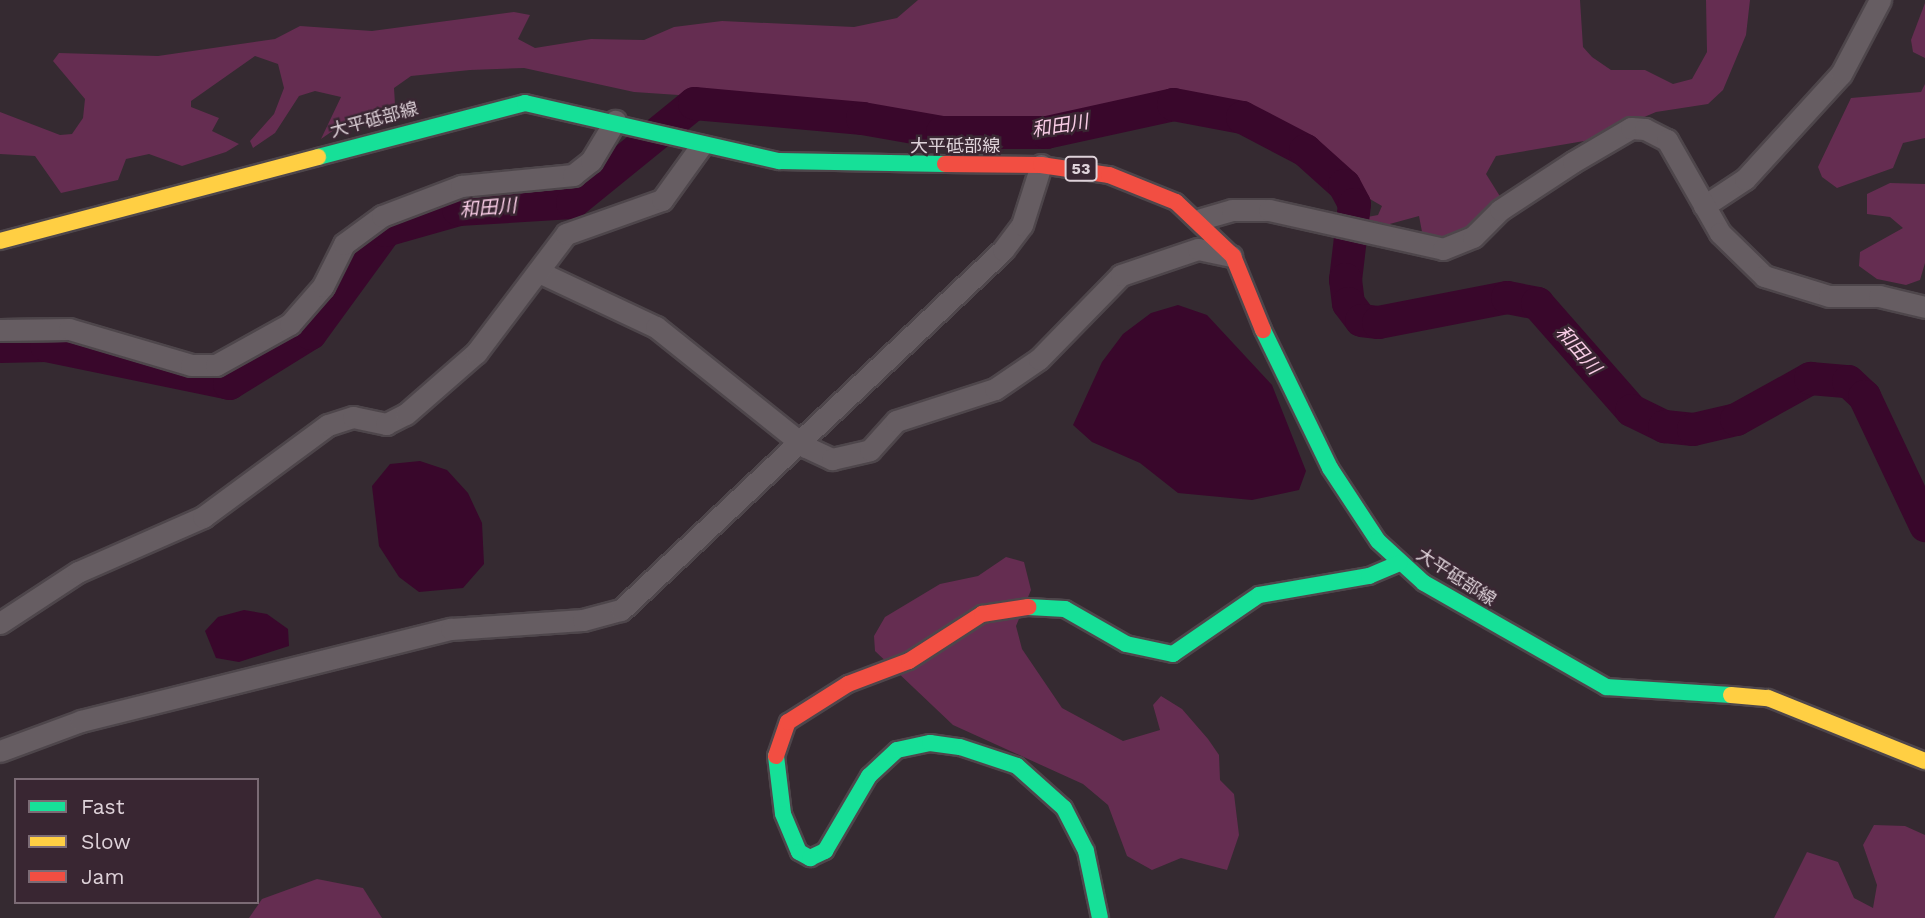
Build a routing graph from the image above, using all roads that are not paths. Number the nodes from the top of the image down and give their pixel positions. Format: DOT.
graph roads {
  1 [pos="1880,0"];
  2 [pos="615,121"];
  3 [pos="701,146"];
  4 [pos="1041,165"];
  5 [pos="1704,206"];
  6 [pos="1201,219"];
  7 [pos="0,241"];
  8 [pos="1233,256"];
  9 [pos="541,273"];
  10 [pos="1925,307"];
  11 [pos="0,330"];
  12 [pos="799,440"];
  13 [pos="1399,563"];
  14 [pos="0,623"];
  15 [pos="0,751"];
  16 [pos="1925,761"];
  17 [pos="1100,918"];
  1 -- 5 [label="street"];
  2 -- 3 [label="main road, 大平砥部線 / 53"];
  2 -- 7 [label="main road, 大平砥部線 / 53"];
  2 -- 11 [label="street"];
  3 -- 4 [label="main road, 大平砥部線 / 53"];
  3 -- 9 [label="street"];
  4 -- 6 [label="main road, 大平砥部線 / 53"];
  4 -- 12 [label="street"];
  5 -- 6 [label="street"];
  5 -- 10 [label="street"];
  6 -- 8 [label="main road, 大平砥部線 / 53"];
  8 -- 12 [label="street"];
  8 -- 13 [label="main road, 大平砥部線 / 53"];
  9 -- 12 [label="street"];
  9 -- 14 [label="street"];
  12 -- 15 [label="street"];
  13 -- 16 [label="main road, 大平砥部線 / 53"];
  13 -- 17 [label="main road"];
}
